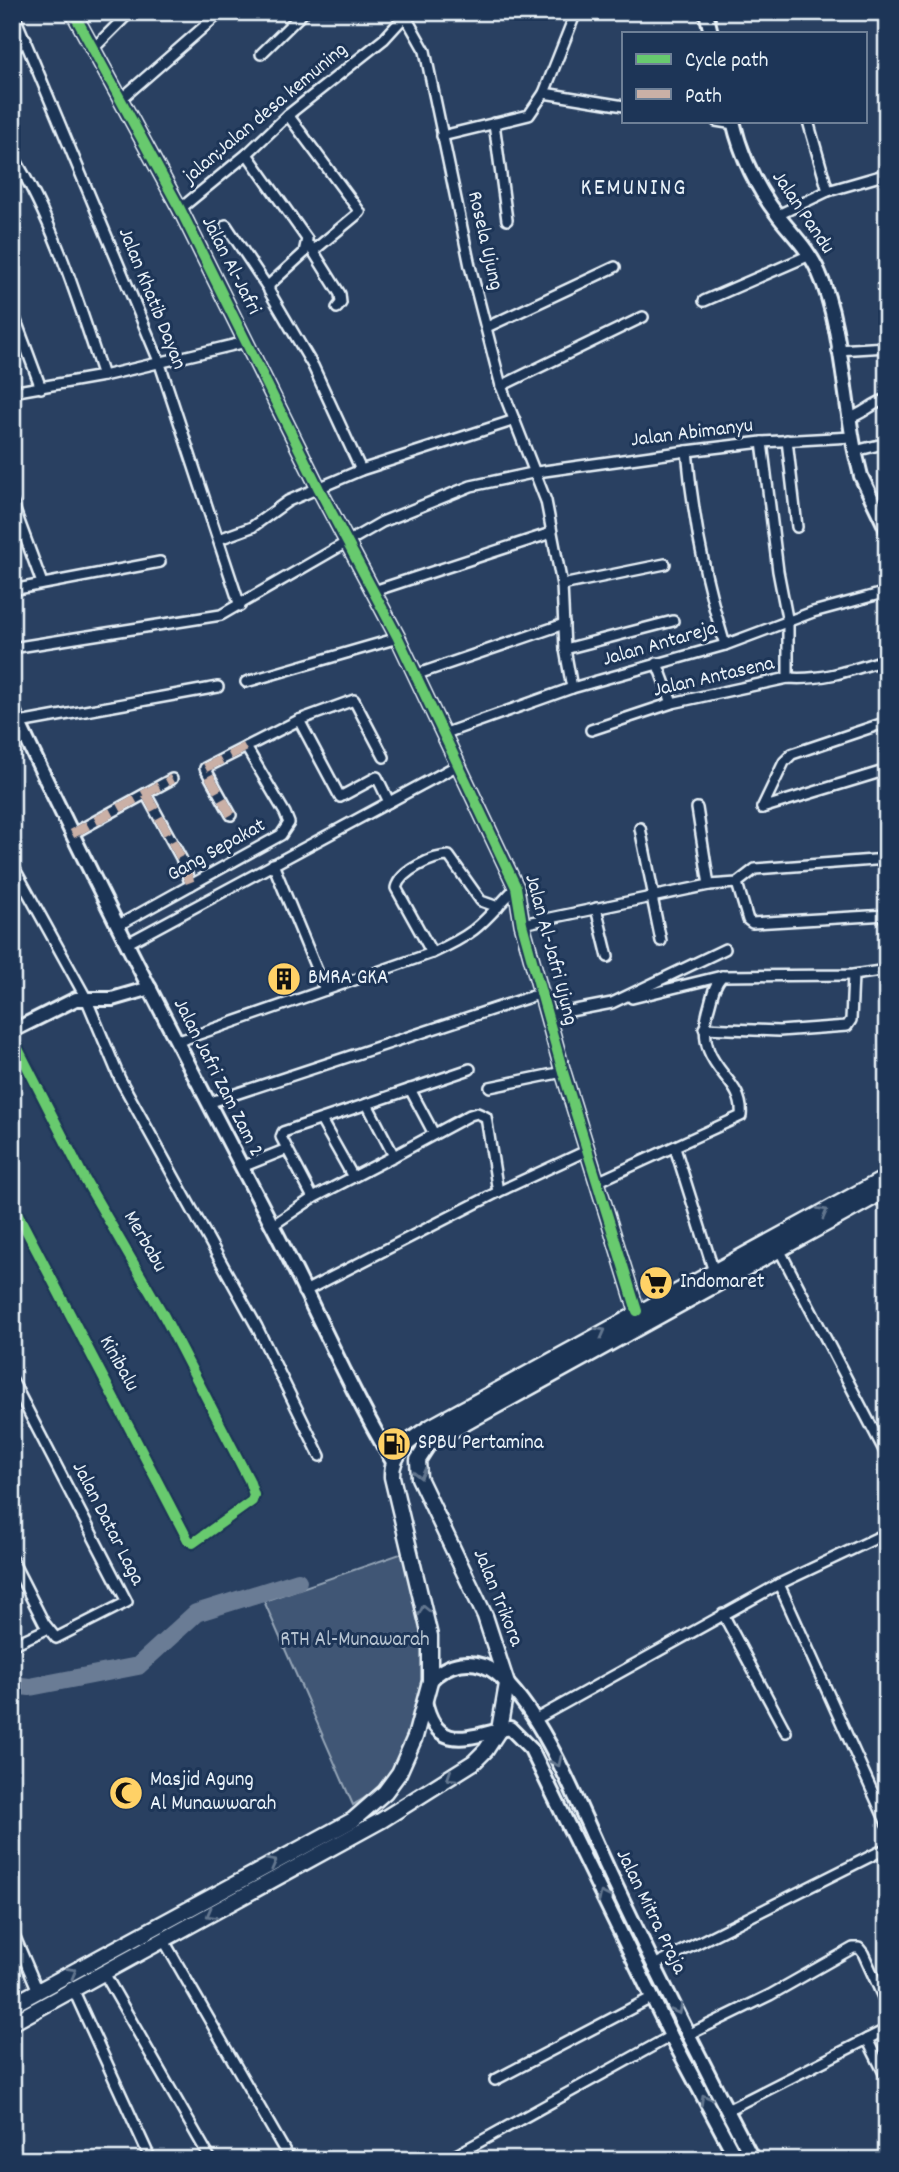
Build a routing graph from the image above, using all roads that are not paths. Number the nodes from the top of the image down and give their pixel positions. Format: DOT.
graph roads {
  1 [pos="13,12"];
  2 [pos="73,12"];
  3 [pos="130,12"];
  4 [pos="221,12"];
  5 [pos="304,12"];
  6 [pos="576,12"];
  7 [pos="706,12"];
  8 [pos="404,14"];
  9 [pos="711,32"];
  10 [pos="26,39"];
  11 [pos="93,49"];
  12 [pos="12,51"];
  13 [pos="261,54"];
  14 [pos="544,93"];
  15 [pos="120,100"];
  16 [pos="622,106"];
  17 [pos="288,115"];
  18 [pos="733,122"];
  19 [pos="807,122"];
  20 [pos="494,124"];
  21 [pos="442,136"];
  22 [pos="12,154"];
  23 [pos="247,154"];
  24 [pos="887,174"];
  25 [pos="828,191"];
  26 [pos="180,209"];
  27 [pos="778,215"];
  28 [pos="507,220"];
  29 [pos="226,225"];
  30 [pos="310,248"];
  31 [pos="810,255"];
  32 [pos="615,267"];
  33 [pos="268,288"];
  34 [pos="704,301"];
  35 [pos="337,308"];
  36 [pos="12,310"];
  37 [pos="643,317"];
  38 [pos="487,327"];
  39 [pos="246,342"];
  40 [pos="887,347"];
  41 [pos="837,351"];
  42 [pos="159,360"];
  43 [pos="103,376"];
  44 [pos="501,386"];
  45 [pos="41,388"];
  46 [pos="12,392"];
  47 [pos="887,399"];
  48 [pos="849,418"];
  49 [pos="515,420"];
  50 [pos="852,437"];
  51 [pos="787,440"];
  52 [pos="762,442"];
  53 [pos="887,443"];
  54 [pos="687,451"];
  55 [pos="855,452"];
  56 [pos="361,470"];
  57 [pos="537,472"];
  58 [pos="318,489"];
  59 [pos="12,502"];
  60 [pos="797,527"];
  61 [pos="887,530"];
  62 [pos="551,533"];
  63 [pos="219,539"];
  64 [pos="347,541"];
  65 [pos="160,562"];
  66 [pos="665,564"];
  67 [pos="42,583"];
  68 [pos="562,585"];
  69 [pos="12,590"];
  70 [pos="374,591"];
  71 [pos="887,592"];
  72 [pos="240,606"];
  73 [pos="673,621"];
  74 [pos="788,623"];
  75 [pos="564,624"];
  76 [pos="398,638"];
  77 [pos="725,645"];
  78 [pos="12,648"];
  79 [pos="565,649"];
  80 [pos="887,659"];
  81 [pos="657,663"];
  82 [pos="415,675"];
  83 [pos="788,678"];
  84 [pos="246,682"];
  85 [pos="218,687"];
  86 [pos="572,688"];
  87 [pos="672,704"];
  88 [pos="12,708"];
  89 [pos="299,720"];
  90 [pos="887,722"];
  91 [pos="19,723"];
  92 [pos="591,730"];
  93 [pos="443,734"];
  94 [pos="246,747"];
  95 [pos="384,757"];
  96 [pos="458,765"];
  97 [pos="887,770"];
  98 [pos="172,779"];
  99 [pos="146,794"];
  100 [pos="389,802"];
  101 [pos="697,808"];
  102 [pos="231,815"];
  103 [pos="640,828"];
  104 [pos="72,834"];
  105 [pos="887,859"];
  106 [pos="12,864"];
  107 [pos="273,864"];
  108 [pos="737,883"];
  109 [pos="191,885"];
  110 [pos="709,886"];
  111 [pos="516,887"];
  112 [pos="653,897"];
  113 [pos="498,907"];
  114 [pos="596,908"];
  115 [pos="887,915"];
  116 [pos="522,924"];
  117 [pos="117,926"];
  118 [pos="661,941"];
  119 [pos="128,943"];
  120 [pos="725,949"];
  121 [pos="432,953"];
  122 [pos="608,957"];
  123 [pos="887,970"];
  124 [pos="853,975"];
  125 [pos="722,976"];
  126 [pos="150,988"];
  127 [pos="325,990"];
  128 [pos="542,993"];
  129 [pos="86,998"];
  130 [pos="612,1003"];
  131 [pos="549,1015"];
  132 [pos="704,1028"];
  133 [pos="12,1031"];
  134 [pos="12,1037"];
  135 [pos="176,1042"];
  136 [pos="470,1069"];
  137 [pos="563,1072"];
  138 [pos="490,1087"];
  139 [pos="410,1088"];
  140 [pos="208,1103"];
  141 [pos="367,1104"];
  142 [pos="320,1120"];
  143 [pos="434,1134"];
  144 [pos="675,1148"];
  145 [pos="287,1149"];
  146 [pos="588,1150"];
  147 [pos="394,1156"];
  148 [pos="242,1167"];
  149 [pos="353,1177"];
  150 [pos="887,1177"];
  151 [pos="597,1182"];
  152 [pos="887,1190"];
  153 [pos="498,1192"];
  154 [pos="313,1198"];
  155 [pos="12,1203"];
  156 [pos="272,1225"];
  157 [pos="779,1249"];
  158 [pos="713,1272"];
  159 [pos="303,1292"];
  160 [pos="637,1311"];
  161 [pos="574,1354"];
  162 [pos="556,1364"];
  163 [pos="12,1380"];
  164 [pos="320,1456"];
  165 [pos="887,1456"];
  166 [pos="393,1462"];
  167 [pos="887,1533"];
  168 [pos="192,1543"];
  169 [pos="12,1560"];
  170 [pos="779,1584"];
  171 [pos="723,1614"];
  172 [pos="47,1629"];
  173 [pos="12,1645"];
  174 [pos="430,1681"];
  175 [pos="507,1684"];
  176 [pos="425,1701"];
  177 [pos="536,1719"];
  178 [pos="499,1730"];
  179 [pos="786,1731"];
  180 [pos="887,1824"];
  181 [pos="887,1848"];
  182 [pos="238,1880"];
  183 [pos="245,1895"];
  184 [pos="12,1930"];
  185 [pos="163,1940"];
  186 [pos="653,1965"];
  187 [pos="104,1972"];
  188 [pos="73,1989"];
  189 [pos="38,1991"];
  190 [pos="653,1997"];
  191 [pos="12,2005"];
  192 [pos="887,2006"];
  193 [pos="12,2023"];
  194 [pos="887,2029"];
  195 [pos="690,2034"];
  196 [pos="671,2036"];
  197 [pos="867,2039"];
  198 [pos="887,2079"];
  199 [pos="495,2080"];
  200 [pos="727,2110"];
  201 [pos="151,2160"];
  202 [pos="212,2160"];
  203 [pos="290,2160"];
  204 [pos="447,2160"];
  205 [pos="737,2160"];
  206 [pos="752,2160"];
  1 -- 10 [label="street, Jalan Khatib Dayan"];
  2 -- 11 [label="street, Jalan Al-Jafri"];
  3 -- 11 [label="street"];
  4 -- 15 [label="street"];
  5 -- 13 [label="street"];
  6 -- 14 [label="street"];
  7 -- 9 [label="street"];
  8 -- 17 [label="street, jalan;Jalan desa kemuning"];
  8 -- 21 [label="street, Rosela Ujung"];
  10 -- 12 [label="street"];
  10 -- 42 [label="street, Jalan Khatib Dayan"];
  11 -- 15 [label="street, Jalan Al-Jafri"];
  14 -- 16 [label="street"];
  14 -- 20 [label="street"];
  15 -- 26 [label="street, Jalan Al-Jafri"];
  17 -- 23 [label="street, jalan;Jalan desa kemuning"];
  17 -- 30 [label="street"];
  18 -- 27 [label="street, Jalan Pandu"];
  19 -- 25 [label="street"];
  20 -- 21 [label="street"];
  20 -- 28 [label="street"];
  21 -- 38 [label="street, Rosela Ujung"];
  22 -- 43 [label="street"];
  23 -- 26 [label="street, jalan;Jalan desa kemuning"];
  23 -- 30 [label="street"];
  24 -- 25 [label="street"];
  25 -- 27 [label="street"];
  26 -- 39 [label="street, Jalan Al-Jafri"];
  27 -- 31 [label="street, Jalan Pandu"];
  29 -- 33 [label="street"];
  30 -- 33 [label="street"];
  30 -- 35 [label="street"];
  31 -- 34 [label="street"];
  31 -- 41 [label="street, Jalan Pandu"];
  32 -- 38 [label="street"];
  33 -- 56 [label="street"];
  36 -- 45 [label="street"];
  37 -- 44 [label="street"];
  38 -- 44 [label="street, Rosela Ujung"];
  39 -- 42 [label="street"];
  39 -- 58 [label="street, Jalan Al-Jafri"];
  40 -- 41 [label="street"];
  41 -- 48 [label="street, Jalan Pandu"];
  42 -- 43 [label="street"];
  42 -- 63 [label="street, Jalan Khatib Dayan"];
  43 -- 45 [label="street"];
  44 -- 49 [label="street, Rosela Ujung"];
  45 -- 46 [label="street"];
  47 -- 48 [label="street"];
  48 -- 50 [label="street, Jalan Pandu"];
  49 -- 56 [label="street"];
  49 -- 57 [label="street, Rosela Ujung"];
  50 -- 51 [label="street, Jalan Abimanyu"];
  50 -- 55 [label="street, Jalan Pandu"];
  51 -- 52 [label="street, Jalan Abimanyu"];
  51 -- 60 [label="street"];
  52 -- 54 [label="street, Jalan Abimanyu"];
  52 -- 74 [label="street"];
  53 -- 55 [label="street"];
  54 -- 57 [label="street, Jalan Abimanyu"];
  54 -- 77 [label="street"];
  55 -- 61 [label="street, Jalan Pandu"];
  56 -- 58 [label="street"];
  57 -- 62 [label="street, Rosela Ujung"];
  57 -- 64 [label="street, Jalan Abimanyu"];
  58 -- 63 [label="street"];
  58 -- 64 [label="street, Jalan Al-Jafri"];
  59 -- 67 [label="street"];
  62 -- 68 [label="street, Rosela Ujung"];
  62 -- 70 [label="street"];
  63 -- 72 [label="street, Jalan Khatib Dayan"];
  64 -- 70 [label="street, Jalan Al-Jafri Ujung"];
  64 -- 72 [label="street, Jalan Abimanyu"];
  65 -- 67 [label="street"];
  66 -- 68 [label="street"];
  67 -- 69 [label="street"];
  68 -- 75 [label="street, Rosela Ujung"];
  70 -- 76 [label="street, Jalan Al-Jafri Ujung"];
  71 -- 74 [label="street, Jalan Antareja"];
  72 -- 78 [label="street, Jalan Abimanyu"];
  73 -- 79 [label="street"];
  74 -- 77 [label="street, Jalan Antareja"];
  74 -- 83 [label="street"];
  75 -- 79 [label="street, Rosela Ujung"];
  75 -- 82 [label="street"];
  76 -- 82 [label="street, Jalan Al-Jafri Ujung"];
  76 -- 84 [label="street"];
  77 -- 81 [label="street, Jalan Antareja"];
  79 -- 86 [label="street, Rosela Ujung"];
  80 -- 83 [label="street, Jalan Antasena"];
  81 -- 86 [label="street, Jalan Antareja"];
  81 -- 87 [label="street"];
  82 -- 93 [label="street, Jalan Al-Jafri Ujung"];
  83 -- 87 [label="street, Jalan Antasena"];
  85 -- 91 [label="street"];
  86 -- 93 [label="street, Jalan Antareja"];
  87 -- 92 [label="street, Jalan Antasena"];
  88 -- 91 [label="street, Jalan Jafri Zam Zam 2"];
  89 -- 94 [label="street"];
  89 -- 95 [label="street"];
  89 -- 100 [label="street"];
  90 -- 97 [label="street"];
  91 -- 104 [label="street, Jalan Jafri Zam Zam 2"];
  93 -- 96 [label="street, Jalan Al-Jafri Ujung"];
  94 -- 102 [label="street"];
  94 -- 109 [label="street, Gang Sepakat"];
  96 -- 100 [label="street"];
  96 -- 111 [label="street, Jalan Al-Jafri Ujung"];
  98 -- 99 [label="street"];
  99 -- 104 [label="street"];
  99 -- 109 [label="street"];
  100 -- 107 [label="street"];
  101 -- 110 [label="street"];
  103 -- 112 [label="street"];
  104 -- 117 [label="street, Jalan Jafri Zam Zam 2"];
  105 -- 108 [label="street"];
  106 -- 129 [label="street"];
  107 -- 119 [label="street"];
  107 -- 127 [label="street"];
  108 -- 110 [label="street"];
  108 -- 115 [label="street"];
  109 -- 117 [label="street, Gang Sepakat"];
  110 -- 112 [label="street"];
  111 -- 113 [label="street"];
  111 -- 116 [label="street, Jalan Al-Jafri Ujung"];
  112 -- 114 [label="street"];
  112 -- 118 [label="street"];
  113 -- 121 [label="street"];
  113 -- 121 [label="street"];
  114 -- 116 [label="street"];
  114 -- 122 [label="street"];
  116 -- 128 [label="street, Jalan Al-Jafri Ujung"];
  117 -- 119 [label="street, Jalan Jafri Zam Zam 2"];
  119 -- 126 [label="street, Jalan Jafri Zam Zam 2"];
  120 -- 130 [label="street"];
  121 -- 127 [label="street"];
  123 -- 124 [label="street"];
  124 -- 125 [label="street"];
  124 -- 132 [label="street"];
  125 -- 130 [label="street"];
  125 -- 132 [label="street"];
  126 -- 129 [label="street"];
  126 -- 135 [label="street, Jalan Jafri Zam Zam 2"];
  127 -- 135 [label="street"];
  128 -- 131 [label="street, Jalan Al-Jafri Ujung"];
  128 -- 140 [label="street"];
  129 -- 133 [label="street"];
  129 -- 164 [label="street"];
  130 -- 131 [label="street"];
  131 -- 137 [label="street, Jalan Al-Jafri Ujung"];
  132 -- 144 [label="street"];
  134 -- 168 [label="street, Merbabu"];
  135 -- 140 [label="street, Jalan Jafri Zam Zam 2"];
  136 -- 139 [label="street"];
  137 -- 138 [label="street"];
  137 -- 146 [label="street, Jalan Al-Jafri Ujung"];
  139 -- 141 [label="street"];
  139 -- 143 [label="street"];
  140 -- 148 [label="street, Jalan Jafri Zam Zam 2"];
  141 -- 142 [label="street"];
  141 -- 147 [label="street"];
  142 -- 145 [label="street"];
  142 -- 149 [label="street"];
  143 -- 147 [label="street"];
  143 -- 153 [label="street"];
  144 -- 151 [label="street"];
  144 -- 158 [label="street"];
  145 -- 148 [label="street"];
  145 -- 154 [label="street"];
  146 -- 151 [label="street, Jalan Al-Jafri Ujung"];
  146 -- 153 [label="street"];
  147 -- 149 [label="street"];
  148 -- 156 [label="street, Jalan Jafri Zam Zam 2"];
  149 -- 154 [label="street"];
  158 -- 150 [label="main road, Jalan Trikora, one-way"];
  151 -- 160 [label="street, Jalan Al-Jafri Ujung"];
  152 -- 157 [label="main road, Jalan Trikora"];
  153 -- 159 [label="street"];
  154 -- 156 [label="street"];
  155 -- 168 [label="street, Kinibalu"];
  156 -- 159 [label="street, Jalan Jafri Zam Zam 2"];
  157 -- 161 [label="main road, Jalan Trikora"];
  157 -- 165 [label="street"];
  158 -- 160 [label="main road, Jalan Trikora"];
  159 -- 166 [label="street, Jalan Jafri Zam Zam 2"];
  161 -- 160 [label="main road, Jalan Trikora, one-way"];
  161 -- 162 [label="main road, Jalan Trikora"];
  162 -- 166 [label="main road, Jalan Trikora"];
  162 -- 175 [label="main road, Jalan Trikora, one-way"];
  163 -- 172 [label="street, Jalan Datar Laga"];
  174 -- 166 [label="main road, one-way"];
  167 -- 170 [label="street"];
  169 -- 172 [label="street"];
  170 -- 171 [label="street"];
  170 -- 180 [label="street"];
  171 -- 177 [label="street"];
  171 -- 179 [label="street"];
  172 -- 173 [label="street"];
  174 -- 175 [label="street"];
  174 -- 176 [label="main road"];
  175 -- 177 [label="street, Jalan Mitra Praja"];
  175 -- 178 [label="main road, Jalan Trikora"];
  176 -- 178 [label="street"];
  182 -- 176 [label="main road, one-way"];
  177 -- 186 [label="street, Jalan Mitra Praja, one-way"];
  178 -- 183 [label="main road, Jalan Trikora, one-way"];
  190 -- 178 [label="street, Jalan Mitra Praja, one-way"];
  181 -- 186 [label="street"];
  182 -- 183 [label="main road"];
  189 -- 182 [label="main road, one-way"];
  183 -- 185 [label="main road, Jalan Trikora, one-way"];
  184 -- 189 [label="street"];
  185 -- 187 [label="main road, Jalan Trikora"];
  185 -- 203 [label="street"];
  186 -- 195 [label="street, Jalan Mitra Praja, one-way"];
  187 -- 188 [label="main road, Jalan Trikora"];
  187 -- 202 [label="street"];
  188 -- 193 [label="main road, Jalan Trikora"];
  188 -- 201 [label="street"];
  189 -- 191 [label="main road"];
  190 -- 196 [label="street, Jalan Mitra Praja"];
  190 -- 199 [label="street"];
  192 -- 195 [label="street"];
  194 -- 197 [label="street"];
  195 -- 200 [label="street, Jalan Mitra Praja"];
  196 -- 204 [label="street"];
  205 -- 196 [label="street, Jalan Mitra Praja, one-way"];
  197 -- 198 [label="street"];
  197 -- 200 [label="street"];
  200 -- 206 [label="street, Jalan Mitra Praja"];
}
